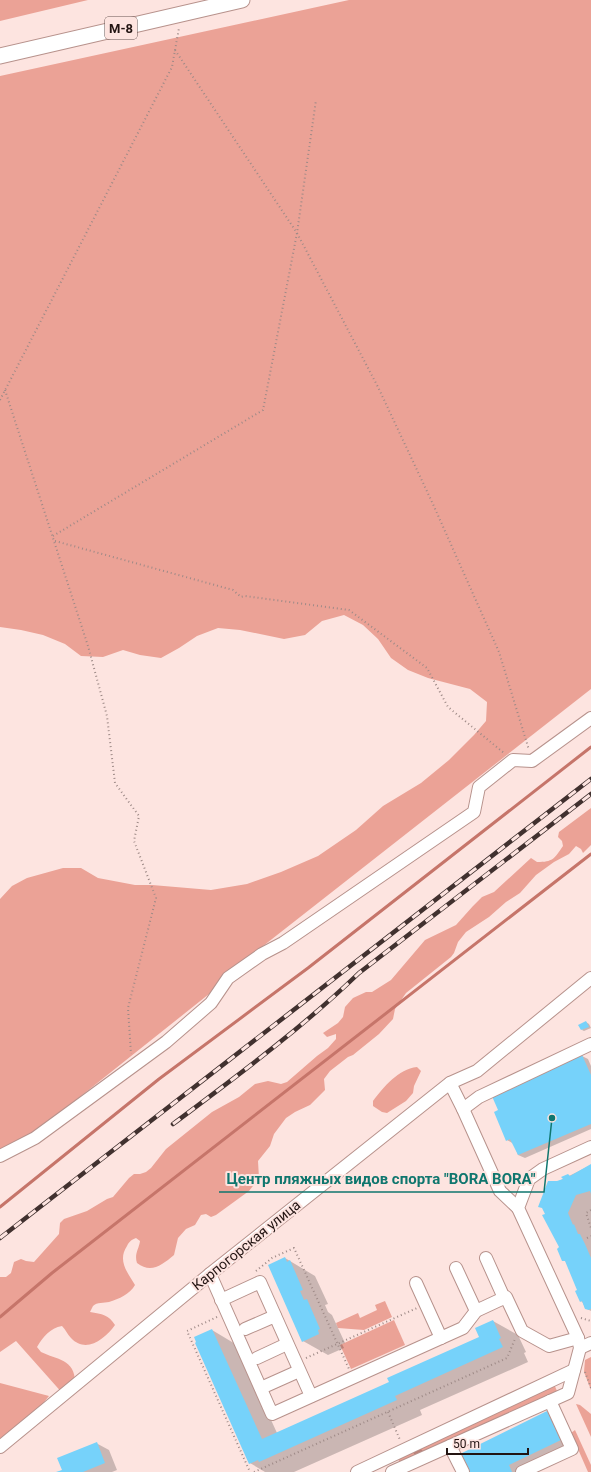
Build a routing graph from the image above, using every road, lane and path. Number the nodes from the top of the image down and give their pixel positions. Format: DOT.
graph roads {
  1 [pos="242,0"];
  2 [pos="182,14"];
  3 [pos="175,50"];
  4 [pos="0,56"];
  5 [pos="316,100"];
  6 [pos="297,233"];
  7 [pos="5,390"];
  8 [pos="0,400"];
  9 [pos="53,536"];
  10 [pos="54,541"];
  11 [pos="591,718"];
  12 [pos="513,760"];
  13 [pos="532,761"];
  14 [pos="591,978"];
  15 [pos="591,1044"];
  16 [pos="132,1067"];
  17 [pos="450,1083"];
  18 [pos="463,1108"];
  19 [pos="591,1147"];
  20 [pos="0,1156"];
  21 [pos="518,1208"];
  22 [pos="591,1210"];
  23 [pos="591,1228"];
  24 [pos="591,1236"];
  25 [pos="587,1238"];
  26 [pos="486,1258"];
  27 [pos="456,1268"];
  28 [pos="210,1274"];
  29 [pos="260,1282"];
  30 [pos="416,1284"];
  31 [pos="504,1298"];
  32 [pos="221,1300"];
  33 [pos="425,1304"];
  34 [pos="476,1311"];
  35 [pos="227,1313"];
  36 [pos="275,1316"];
  37 [pos="575,1316"];
  38 [pos="591,1321"];
  39 [pos="519,1326"];
  40 [pos="245,1330"];
  41 [pos="441,1338"];
  42 [pos="583,1343"];
  43 [pos="287,1344"];
  44 [pos="337,1344"];
  45 [pos="257,1358"];
  46 [pos="297,1367"];
  47 [pos="574,1370"];
  48 [pos="352,1378"];
  49 [pos="261,1388"];
  50 [pos="311,1396"];
  51 [pos="550,1401"];
  52 [pos="388,1412"];
  53 [pos="450,1446"];
  54 [pos="0,1447"];
  55 [pos="405,1450"];
  56 [pos="250,1472"];
  57 [pos="254,1472"];
  58 [pos="357,1472"];
  59 [pos="392,1472"];
  60 [pos="462,1472"];
  61 [pos="522,1472"];
  1 -- 2 [label="main road, М-8"];
  2 -- 3 [label="path"];
  2 -- 4 [label="main road, М-8"];
  3 -- 6 [label="path"];
  3 -- 7 [label="path"];
  5 -- 6 [label="path"];
  6 -- 9 [label="path"];
  6 -- 13 [label="path"];
  7 -- 8 [label="path"];
  7 -- 9 [label="path"];
  9 -- 10 [label="path"];
  10 -- 12 [label="path"];
  10 -- 16 [label="path"];
  11 -- 13 [label="street"];
  12 -- 13 [label="street"];
  12 -- 16 [label="street"];
  14 -- 17 [label="street, Карпогорская улица"];
  15 -- 18 [label="street"];
  16 -- 20 [label="street"];
  17 -- 18 [label="street"];
  17 -- 28 [label="street, Карпогорская улица"];
  18 -- 21 [label="street"];
  19 -- 21 [label="street"];
  21 -- 42 [label="street"];
  22 -- 23 [label="path"];
  24 -- 25 [label="path"];
  26 -- 31 [label="street"];
  27 -- 34 [label="street"];
  28 -- 32 [label="street"];
  28 -- 54 [label="street, Карпогорская улица"];
  29 -- 32 [label="street"];
  29 -- 36 [label="street"];
  29 -- 44 [label="path"];
  30 -- 33 [label="street"];
  31 -- 34 [label="street"];
  31 -- 39 [label="street"];
  32 -- 35 [label="street"];
  33 -- 41 [label="street"];
  33 -- 44 [label="path"];
  34 -- 41 [label="street"];
  35 -- 49 [label="street"];
  35 -- 56 [label="path"];
  36 -- 40 [label="street"];
  36 -- 43 [label="street"];
  37 -- 38 [label="path"];
  39 -- 42 [label="street"];
  39 -- 52 [label="path"];
  41 -- 48 [label="street"];
  42 -- 47 [label="street"];
  43 -- 45 [label="street"];
  43 -- 46 [label="street"];
  44 -- 46 [label="path"];
  44 -- 48 [label="path"];
  46 -- 49 [label="street"];
  46 -- 50 [label="street"];
  47 -- 51 [label="street"];
  47 -- 55 [label="street"];
  48 -- 50 [label="street"];
  49 -- 50 [label="street"];
  51 -- 53 [label="street"];
  51 -- 61 [label="street"];
  52 -- 55 [label="path"];
  52 -- 57 [label="path"];
  53 -- 59 [label="street"];
  53 -- 60 [label="street"];
  55 -- 58 [label="street"];
}
